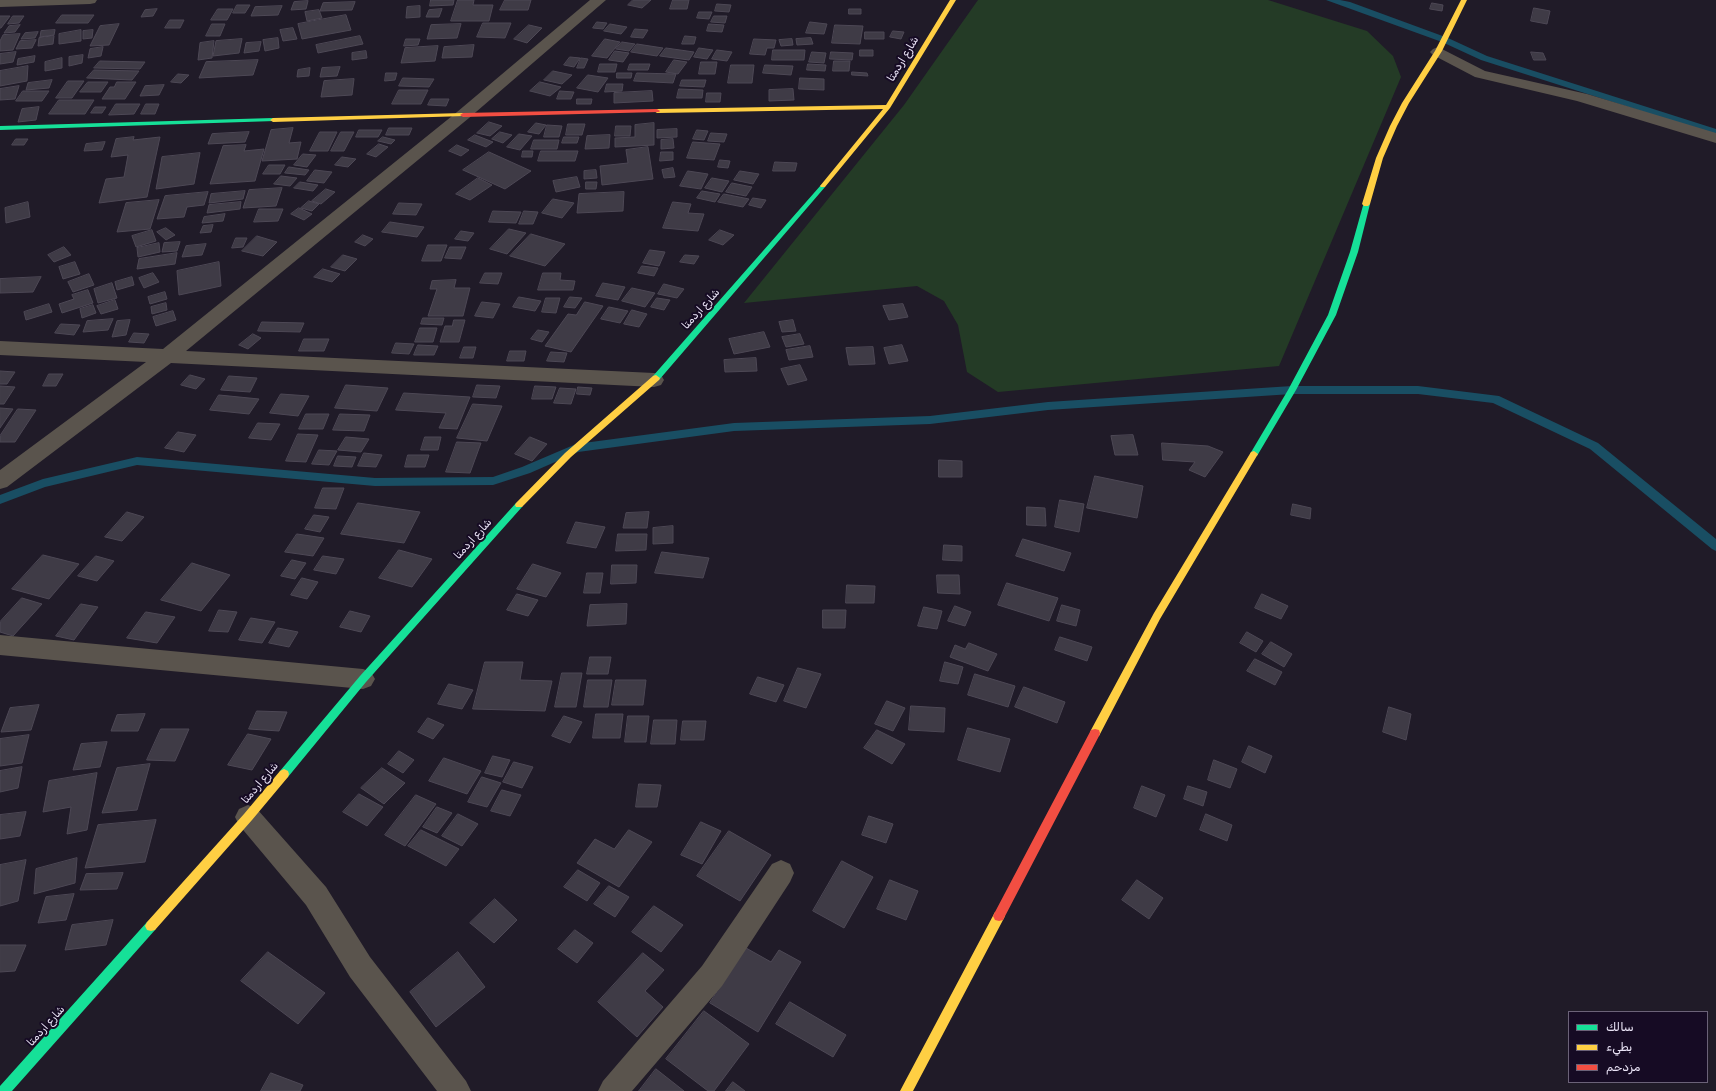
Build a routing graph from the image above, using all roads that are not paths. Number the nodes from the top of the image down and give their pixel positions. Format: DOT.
graph roads {
  1 [pos="90,0"];
  2 [pos="599,0"];
  3 [pos="953,0"];
  4 [pos="1464,0"];
  5 [pos="0,3"];
  6 [pos="1438,52"];
  7 [pos="888,106"];
  8 [pos="463,115"];
  9 [pos="0,128"];
  10 [pos="1716,138"];
  11 [pos="0,348"];
  12 [pos="166,357"];
  13 [pos="654,380"];
  14 [pos="0,481"];
  15 [pos="0,644"];
  16 [pos="363,679"];
  17 [pos="248,817"];
  18 [pos="781,873"];
  19 [pos="4,1091"];
  20 [pos="456,1091"];
  21 [pos="613,1091"];
  22 [pos="906,1091"];
  1 -- 5 [label="street"];
  2 -- 8 [label="street"];
  3 -- 7 [label="street, شارع اردمتا"];
  4 -- 6 [label="street"];
  6 -- 10 [label="street"];
  6 -- 22 [label="street"];
  7 -- 8 [label="street"];
  7 -- 13 [label="street, شارع اردمتا"];
  8 -- 9 [label="street"];
  8 -- 12 [label="street"];
  11 -- 12 [label="street"];
  12 -- 13 [label="street"];
  12 -- 14 [label="street"];
  13 -- 16 [label="street, شارع اردمتا"];
  15 -- 16 [label="street"];
  16 -- 17 [label="street, شارع اردمتا"];
  17 -- 19 [label="street, شارع اردمتا"];
  17 -- 20 [label="street"];
  18 -- 21 [label="street"];
}
